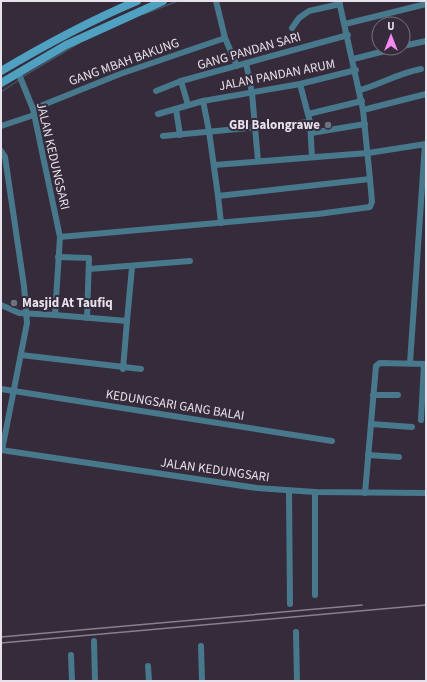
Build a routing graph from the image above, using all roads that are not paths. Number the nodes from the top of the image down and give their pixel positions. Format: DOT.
graph roads {
  1 [pos="137,1"];
  2 [pos="163,1"];
  3 [pos="216,1"];
  4 [pos="340,2"];
  5 [pos="426,4"];
  6 [pos="345,24"];
  7 [pos="292,28"];
  8 [pos="348,35"];
  9 [pos="225,38"];
  10 [pos="426,41"];
  11 [pos="411,44"];
  12 [pos="39,48"];
  13 [pos="371,54"];
  14 [pos="44,56"];
  15 [pos="353,59"];
  16 [pos="246,63"];
  17 [pos="237,66"];
  18 [pos="421,69"];
  19 [pos="356,70"];
  20 [pos="1,71"];
  21 [pos="20,76"];
  22 [pos="181,81"];
  23 [pos="1,83"];
  24 [pos="300,84"];
  25 [pos="360,90"];
  26 [pos="156,91"];
  27 [pos="252,93"];
  28 [pos="426,94"];
  29 [pos="203,101"];
  30 [pos="362,101"];
  31 [pos="188,105"];
  32 [pos="176,109"];
  33 [pos="363,110"];
  34 [pos="33,112"];
  35 [pos="158,114"];
  36 [pos="308,114"];
  37 [pos="310,122"];
  38 [pos="365,124"];
  39 [pos="1,126"];
  40 [pos="256,126"];
  41 [pos="209,131"];
  42 [pos="311,133"];
  43 [pos="180,135"];
  44 [pos="163,136"];
  45 [pos="425,144"];
  46 [pos="1,151"];
  47 [pos="368,153"];
  48 [pos="312,157"];
  49 [pos="258,161"];
  50 [pos="214,165"];
  51 [pos="370,178"];
  52 [pos="218,196"];
  53 [pos="221,223"];
  54 [pos="60,237"];
  55 [pos="58,257"];
  56 [pos="190,261"];
  57 [pos="132,267"];
  58 [pos="89,269"];
  59 [pos="1,305"];
  60 [pos="25,314"];
  61 [pos="55,315"];
  62 [pos="87,318"];
  63 [pos="127,321"];
  64 [pos="21,355"];
  65 [pos="410,363"];
  66 [pos="425,364"];
  67 [pos="123,368"];
  68 [pos="141,369"];
  69 [pos="1,389"];
  70 [pos="13,391"];
  71 [pos="373,395"];
  72 [pos="398,395"];
  73 [pos="421,420"];
  74 [pos="371,424"];
  75 [pos="412,427"];
  76 [pos="332,441"];
  77 [pos="2,450"];
  78 [pos="368,455"];
  79 [pos="399,457"];
  80 [pos="289,490"];
  81 [pos="315,492"];
  82 [pos="365,493"];
  83 [pos="426,493"];
  84 [pos="315,595"];
  85 [pos="290,604"];
  86 [pos="296,632"];
  87 [pos="94,641"];
  88 [pos="201,646"];
  89 [pos="72,655"];
  90 [pos="148,666"];
  91 [pos="72,681"];
  92 [pos="95,681"];
  93 [pos="149,681"];
  94 [pos="202,681"];
  95 [pos="296,681"];
  1 -- 12 [label="main road"];
  2 -- 14 [label="main road"];
  3 -- 9 [label="street"];
  4 -- 6 [label="street"];
  4 -- 7 [label="street"];
  5 -- 6 [label="street"];
  6 -- 8 [label="street"];
  8 -- 15 [label="street"];
  8 -- 16 [label="street, GANG PANDAN SARI"];
  9 -- 17 [label="street"];
  9 -- 34 [label="street, GANG MBAH BAKUNG"];
  10 -- 11 [label="street"];
  12 -- 14 [label="main road"];
  12 -- 20 [label="main road"];
  13 -- 15 [label="street"];
  14 -- 21 [label="main road"];
  15 -- 19 [label="street"];
  16 -- 17 [label="street, GANG PANDAN SARI"];
  16 -- 27 [label="street"];
  17 -- 22 [label="street, GANG PANDAN SARI"];
  18 -- 25 [label="street"];
  19 -- 24 [label="street, JALAN PANDAN ARUM"];
  19 -- 25 [label="street"];
  21 -- 23 [label="main road"];
  21 -- 34 [label="street, JALAN KEDUNGSARI"];
  22 -- 26 [label="street, GANG PANDAN SARI"];
  22 -- 31 [label="street"];
  24 -- 27 [label="street, JALAN PANDAN ARUM"];
  24 -- 36 [label="street"];
  25 -- 30 [label="street"];
  27 -- 29 [label="street, JALAN PANDAN ARUM"];
  27 -- 40 [label="street"];
  28 -- 33 [label="street"];
  29 -- 31 [label="street, JALAN PANDAN ARUM"];
  29 -- 41 [label="street"];
  30 -- 33 [label="street"];
  30 -- 36 [label="street"];
  31 -- 32 [label="street, JALAN PANDAN ARUM"];
  32 -- 35 [label="street, JALAN PANDAN ARUM"];
  32 -- 43 [label="street"];
  33 -- 38 [label="street"];
  34 -- 39 [label="street, GANG MBAH BAKUNG"];
  34 -- 54 [label="street, JALAN KEDUNGSARI"];
  36 -- 37 [label="street"];
  37 -- 40 [label="street"];
  37 -- 42 [label="street"];
  38 -- 42 [label="street"];
  38 -- 47 [label="street"];
  40 -- 41 [label="street"];
  40 -- 49 [label="street"];
  41 -- 43 [label="street"];
  41 -- 50 [label="street"];
  42 -- 48 [label="street"];
  43 -- 44 [label="street"];
  45 -- 47 [label="street"];
  45 -- 65 [label="street"];
  46 -- 60 [label="street, JALAN KEDUNGSARI"];
  47 -- 48 [label="street"];
  47 -- 51 [label="street"];
  48 -- 49 [label="street"];
  49 -- 50 [label="street"];
  50 -- 52 [label="street"];
  51 -- 52 [label="street"];
  51 -- 53 [label="street"];
  52 -- 53 [label="street"];
  53 -- 54 [label="street"];
  54 -- 55 [label="street, JALAN KEDUNGSARI"];
  55 -- 58 [label="street"];
  55 -- 61 [label="street, JALAN KEDUNGSARI"];
  56 -- 57 [label="street"];
  57 -- 58 [label="street"];
  57 -- 63 [label="street"];
  58 -- 62 [label="street"];
  59 -- 60 [label="street"];
  60 -- 61 [label="street"];
  60 -- 64 [label="street, JALAN KEDUNGSARI"];
  61 -- 62 [label="street"];
  62 -- 63 [label="street"];
  63 -- 67 [label="street"];
  64 -- 67 [label="street"];
  64 -- 70 [label="street, JALAN KEDUNGSARI"];
  65 -- 66 [label="street"];
  65 -- 71 [label="street"];
  66 -- 73 [label="street"];
  67 -- 68 [label="street"];
  69 -- 70 [label="street, KEDUNGSARI GANG BALAI"];
  70 -- 76 [label="street, KEDUNGSARI GANG BALAI"];
  70 -- 77 [label="street, JALAN KEDUNGSARI"];
  71 -- 72 [label="street"];
  71 -- 74 [label="street"];
  74 -- 75 [label="street"];
  74 -- 78 [label="street"];
  77 -- 80 [label="street, JALAN KEDUNGSARI"];
  78 -- 79 [label="street"];
  78 -- 82 [label="street"];
  80 -- 81 [label="street, JALAN KEDUNGSARI"];
  80 -- 85 [label="street"];
  81 -- 82 [label="street, JALAN KEDUNGSARI"];
  81 -- 84 [label="street"];
  82 -- 83 [label="street, JALAN KEDUNGSARI"];
  86 -- 95 [label="street"];
  87 -- 92 [label="street"];
  88 -- 94 [label="street"];
  89 -- 91 [label="street"];
  90 -- 93 [label="street"];
}
